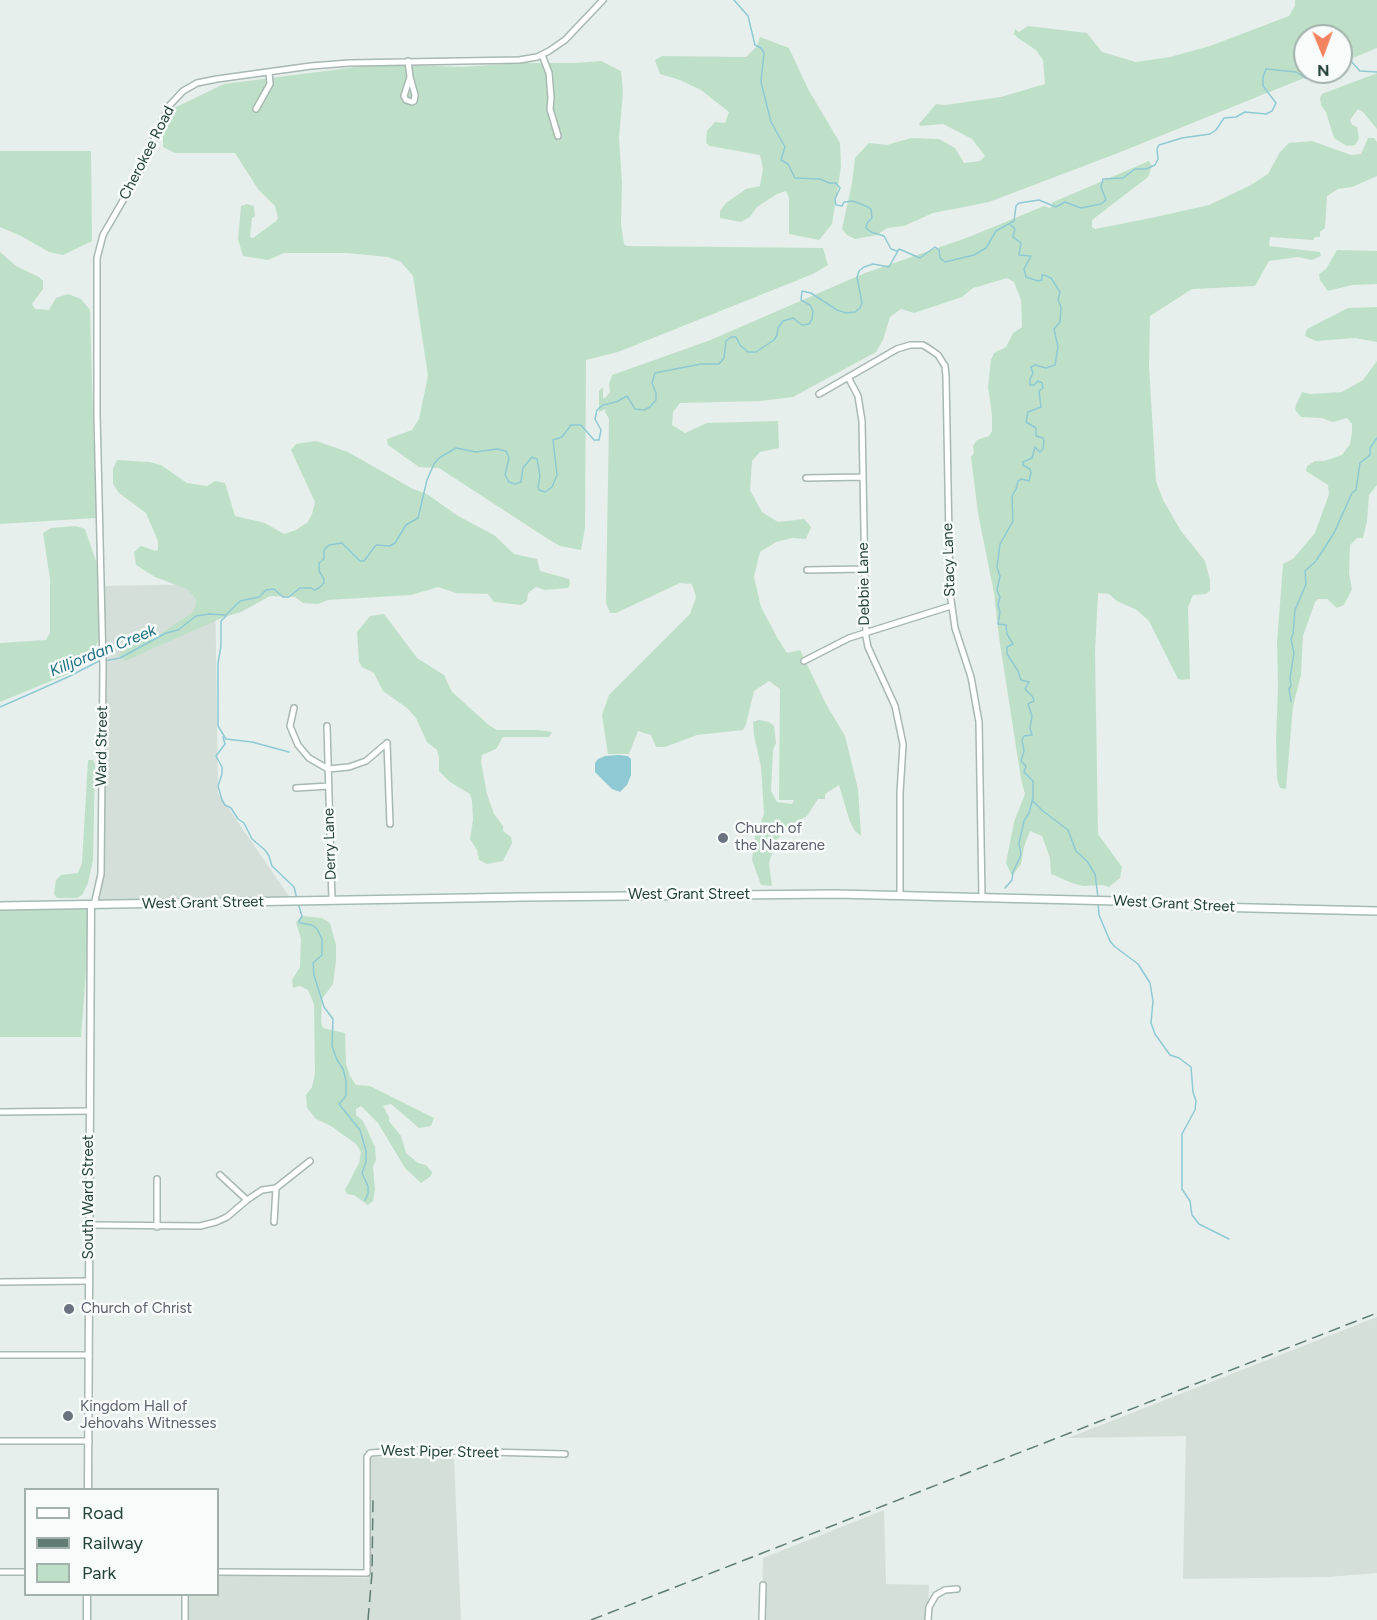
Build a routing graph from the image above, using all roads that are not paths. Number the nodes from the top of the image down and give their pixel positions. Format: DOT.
graph roads {
  1 [pos="603,0"];
  2 [pos="542,55"];
  3 [pos="408,61"];
  4 [pos="268,72"];
  5 [pos="410,77"];
  6 [pos="256,109"];
  7 [pos="558,136"];
  8 [pos="848,377"];
  9 [pos="819,394"];
  10 [pos="863,477"];
  11 [pos="806,478"];
  12 [pos="864,569"];
  13 [pos="807,570"];
  14 [pos="102,586"];
  15 [pos="951,606"];
  16 [pos="865,632"];
  17 [pos="804,660"];
  18 [pos="294,708"];
  19 [pos="327,726"];
  20 [pos="328,769"];
  21 [pos="329,786"];
  22 [pos="296,788"];
  23 [pos="390,824"];
  24 [pos="900,895"];
  25 [pos="982,897"];
  26 [pos="332,901"];
  27 [pos="92,905"];
  28 [pos="0,906"];
  29 [pos="1377,911"];
  30 [pos="90,1111"];
  31 [pos="0,1112"];
  32 [pos="310,1161"];
  33 [pos="220,1175"];
  34 [pos="157,1179"];
  35 [pos="276,1188"];
  36 [pos="247,1200"];
  37 [pos="273,1222"];
  38 [pos="90,1225"];
  39 [pos="157,1227"];
  40 [pos="0,1281"];
  41 [pos="89,1281"];
  42 [pos="0,1355"];
  43 [pos="89,1355"];
  44 [pos="0,1441"];
  45 [pos="89,1441"];
  46 [pos="565,1454"];
  47 [pos="88,1488"];
  48 [pos="0,1572"];
  49 [pos="24,1572"];
  50 [pos="219,1572"];
  51 [pos="763,1585"];
  52 [pos="957,1589"];
  53 [pos="87,1596"];
  54 [pos="185,1596"];
  55 [pos="87,1620"];
  56 [pos="185,1620"];
  57 [pos="762,1620"];
  58 [pos="928,1620"];
  1 -- 2 [label="street, Cherokee Road"];
  2 -- 3 [label="street, Cherokee Road"];
  2 -- 7 [label="street"];
  3 -- 4 [label="street, Cherokee Road"];
  3 -- 5 [label="street"];
  4 -- 6 [label="street"];
  4 -- 14 [label="street, Cherokee Road"];
  8 -- 9 [label="street, Stacy Lane"];
  8 -- 10 [label="street, Debbie Lane"];
  8 -- 15 [label="street, Stacy Lane"];
  10 -- 11 [label="street"];
  10 -- 12 [label="street, Debbie Lane"];
  12 -- 13 [label="street"];
  12 -- 16 [label="street, Debbie Lane"];
  14 -- 27 [label="street, Ward Street"];
  15 -- 16 [label="street"];
  15 -- 25 [label="street, Stacy Lane"];
  16 -- 17 [label="street"];
  16 -- 24 [label="street, Debbie Lane"];
  18 -- 20 [label="street"];
  19 -- 20 [label="street, Derry Lane"];
  20 -- 21 [label="street, Derry Lane"];
  20 -- 23 [label="street"];
  21 -- 22 [label="street, Derry Lane"];
  21 -- 26 [label="street, Derry Lane"];
  24 -- 25 [label="main road, West Grant Street"];
  24 -- 26 [label="main road, West Grant Street"];
  25 -- 29 [label="main road, West Grant Street"];
  26 -- 27 [label="main road, West Grant Street"];
  27 -- 28 [label="main road, West Grant Street"];
  27 -- 30 [label="street, South Ward Street"];
  30 -- 31 [label="street"];
  30 -- 38 [label="street, South Ward Street"];
  32 -- 35 [label="street"];
  33 -- 36 [label="street"];
  34 -- 39 [label="street"];
  35 -- 36 [label="street"];
  35 -- 37 [label="street"];
  36 -- 39 [label="street"];
  38 -- 39 [label="street"];
  38 -- 41 [label="street, South Ward Street"];
  40 -- 41 [label="street"];
  41 -- 43 [label="street, South Ward Street"];
  42 -- 43 [label="street"];
  43 -- 45 [label="street, South Ward Street"];
  44 -- 45 [label="street"];
  45 -- 47 [label="street, South Ward Street"];
  46 -- 50 [label="street, West Piper Street"];
  48 -- 49 [label="street"];
  51 -- 57 [label="street"];
  52 -- 58 [label="street"];
  53 -- 55 [label="street"];
  54 -- 56 [label="street"];
}
